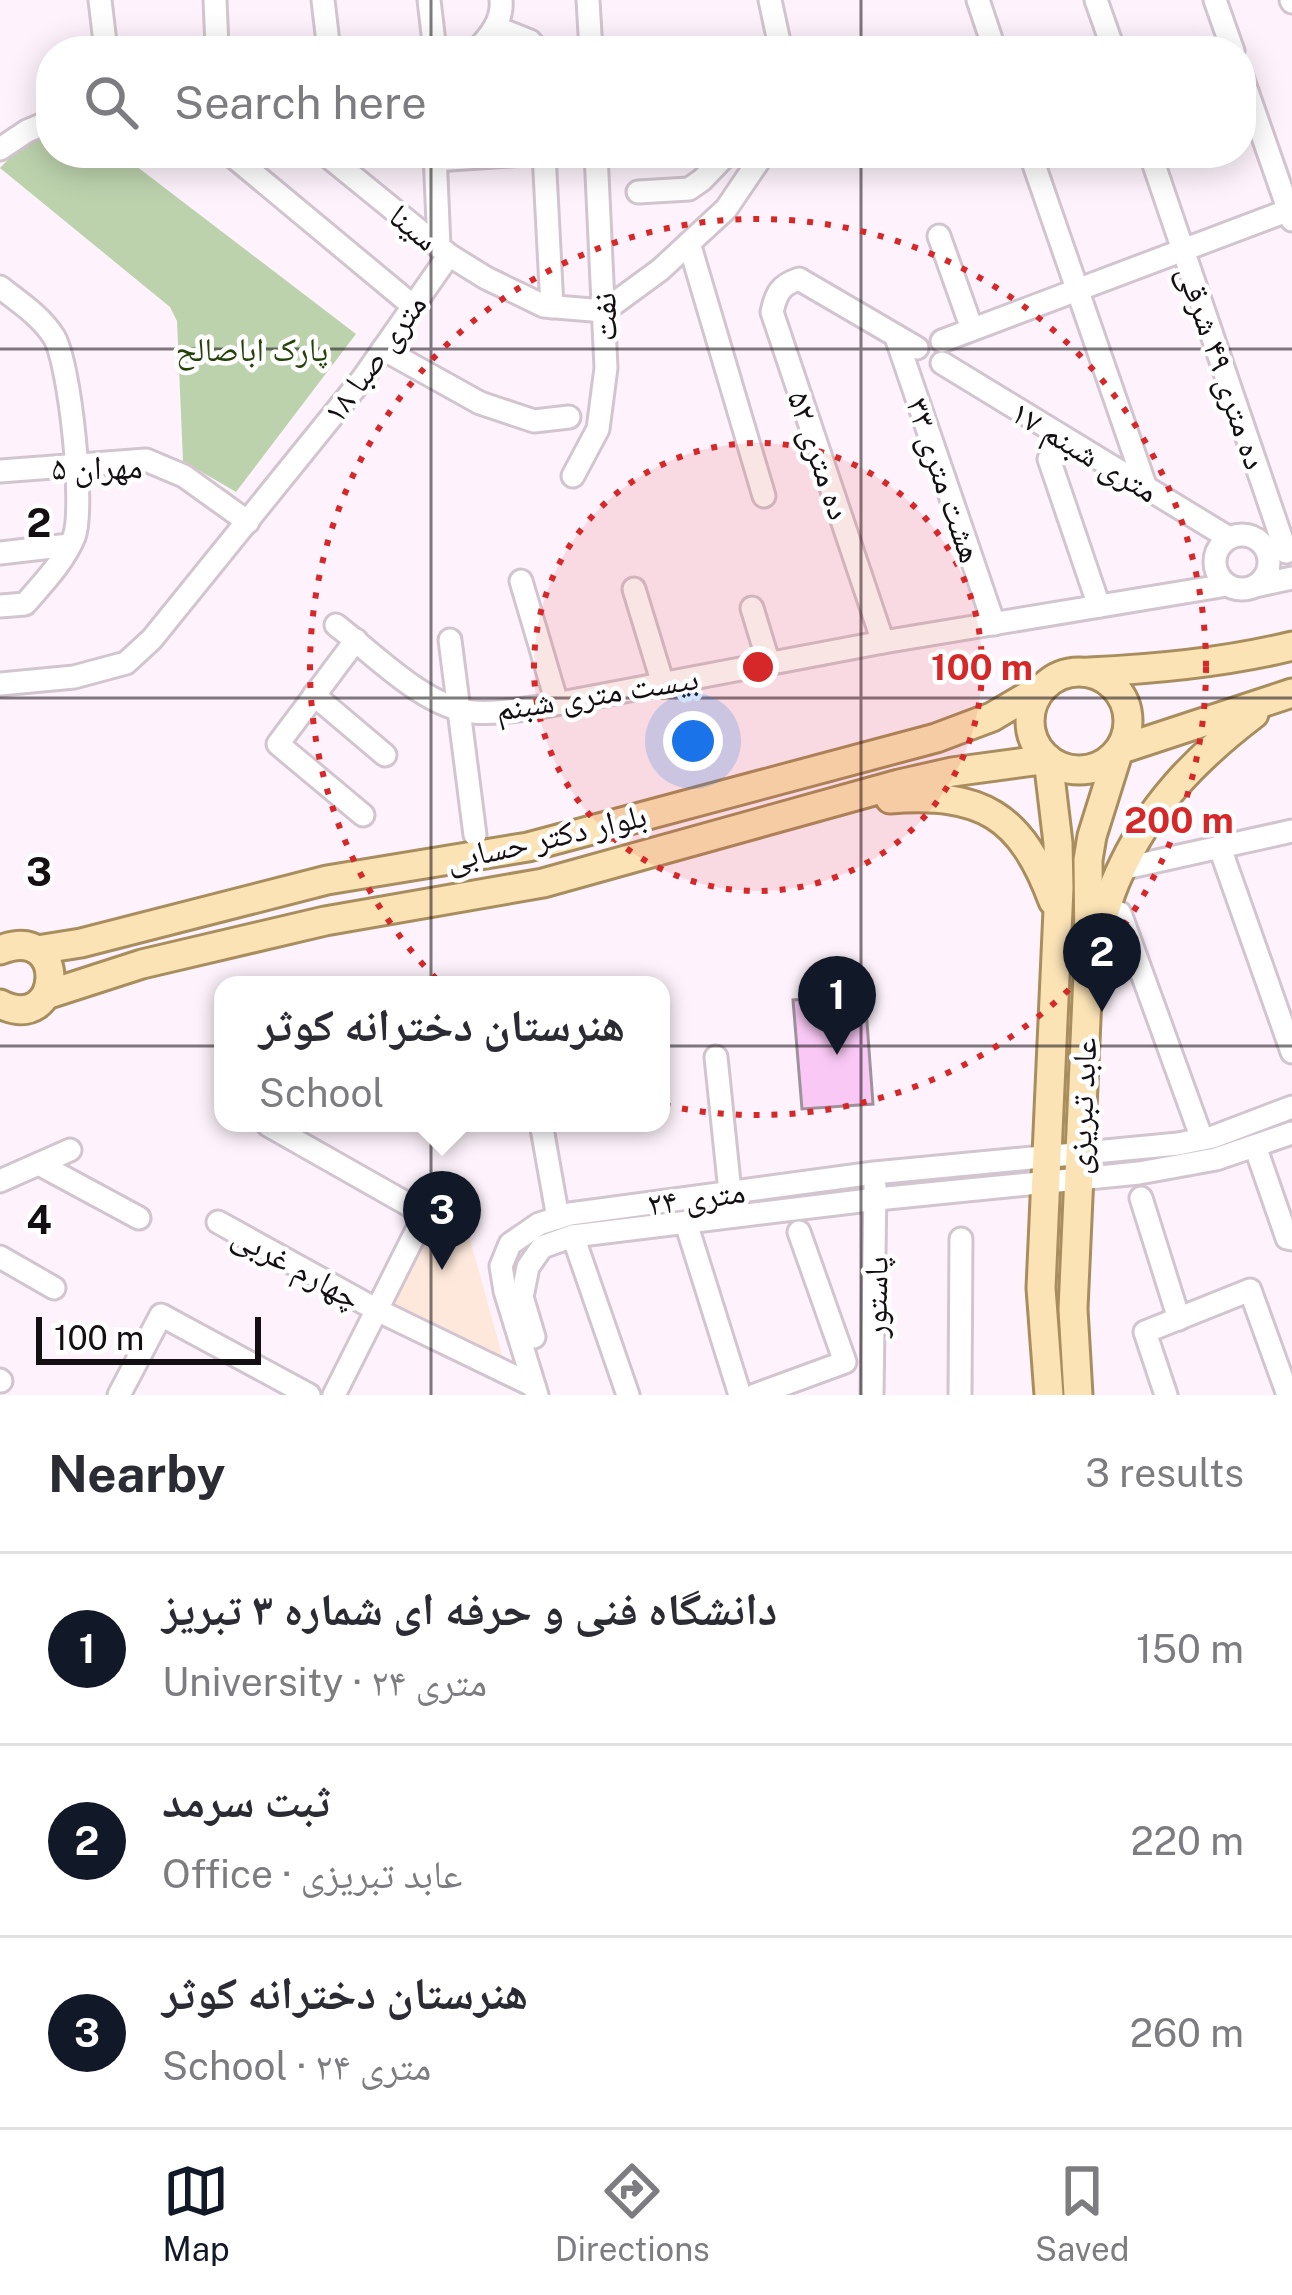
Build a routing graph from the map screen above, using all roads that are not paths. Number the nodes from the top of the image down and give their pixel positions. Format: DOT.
graph roads {
  1 [pos="100,0"];
  2 [pos="215,0"];
  3 [pos="323,0"];
  4 [pos="429,0"];
  5 [pos="501,0"];
  6 [pos="588,0"];
  7 [pos="770,0"];
  8 [pos="978,0"];
  9 [pos="1096,0"];
  10 [pos="1215,0"];
  11 [pos="495,27"];
  12 [pos="104,36"];
  13 [pos="217,36"];
  14 [pos="327,36"];
  15 [pos="433,36"];
  16 [pos="490,36"];
  17 [pos="518,36"];
  18 [pos="590,36"];
  19 [pos="777,36"];
  20 [pos="990,36"];
  21 [pos="1109,36"];
  22 [pos="1228,36"];
  23 [pos="1256,116"];
  24 [pos="36,128"];
  25 [pos="0,149"];
  26 [pos="247,168"];
  27 [pos="342,168"];
  28 [pos="436,168"];
  29 [pos="545,168"];
  30 [pos="597,168"];
  31 [pos="714,168"];
  32 [pos="754,168"];
  33 [pos="1035,168"];
  34 [pos="1155,168"];
  35 [pos="638,192"];
  36 [pos="1291,214"];
  37 [pos="939,236"];
  38 [pos="689,243"];
  39 [pos="1184,250"];
  40 [pos="444,251"];
  41 [pos="0,287"];
  42 [pos="1078,290"];
  43 [pos="413,306"];
  44 [pos="553,307"];
  45 [pos="604,311"];
  46 [pos="972,329"];
  47 [pos="896,337"];
  48 [pos="383,349"];
  49 [pos="942,352"];
  50 [pos="569,417"];
  51 [pos="1064,438"];
  52 [pos="77,465"];
  53 [pos="0,471"];
  54 [pos="573,476"];
  55 [pos="1146,488"];
  56 [pos="764,496"];
  57 [pos="248,523"];
  58 [pos="1229,538"];
  59 [pos="69,545"];
  60 [pos="1281,551"];
  61 [pos="0,553"];
  62 [pos="1292,578"];
  63 [pos="521,581"];
  64 [pos="1227,585"];
  65 [pos="1254,586"];
  66 [pos="634,589"];
  67 [pos="0,606"];
  68 [pos="1099,606"];
  69 [pos="752,608"];
  70 [pos="994,624"];
  71 [pos="336,625"];
  72 [pos="356,640"];
  73 [pos="450,640"];
  74 [pos="883,642"];
  75 [pos="1292,646"];
  76 [pos="769,664"];
  77 [pos="1089,672"];
  78 [pos="0,683"];
  79 [pos="663,683"];
  80 [pos="1043,687"];
  81 [pos="314,695"];
  82 [pos="1282,696"];
  83 [pos="557,704"];
  84 [pos="458,709"];
  85 [pos="1119,750"];
  86 [pos="385,755"];
  87 [pos="1048,759"];
  88 [pos="838,801"];
  89 [pos="363,815"];
  90 [pos="1292,831"];
  91 [pos="475,835"];
  92 [pos="1220,848"];
  93 [pos="1121,869"];
  94 [pos="1120,913"];
  95 [pos="1058,914"];
  96 [pos="13,947"];
  97 [pos="1089,952"];
  98 [pos="46,995"];
  99 [pos="6,1009"];
  100 [pos="1292,1052"];
  101 [pos="716,1057"];
  102 [pos="1292,1107"];
  103 [pos="1233,1129"];
  104 [pos="280,1132"];
  105 [pos="543,1132"];
  106 [pos="1292,1133"];
  107 [pos="1202,1139"];
  108 [pos="1248,1149"];
  109 [pos="70,1150"];
  110 [pos="39,1164"];
  111 [pos="1078,1166"];
  112 [pos="1046,1168"];
  113 [pos="874,1173"];
  114 [pos="0,1181"];
  115 [pos="730,1192"];
  116 [pos="1141,1198"];
  117 [pos="877,1199"];
  118 [pos="139,1217"];
  119 [pos="557,1218"];
  120 [pos="218,1222"];
  121 [pos="686,1223"];
  122 [pos="799,1232"];
  123 [pos="573,1236"];
  124 [pos="961,1239"];
  125 [pos="1292,1239"];
  126 [pos="0,1257"];
  127 [pos="54,1288"];
  128 [pos="377,1310"];
  129 [pos="1179,1319"];
  130 [pos="541,1392"];
  131 [pos="119,1395"];
  132 [pos="310,1395"];
  133 [pos="334,1395"];
  134 [pos="628,1395"];
  135 [pos="740,1395"];
  136 [pos="755,1395"];
  137 [pos="872,1395"];
  138 [pos="960,1395"];
  139 [pos="1048,1395"];
  140 [pos="1078,1395"];
  141 [pos="1166,1395"];
  142 [pos="1288,1395"];
  1 -- 12 [label="street"];
  2 -- 13 [label="street"];
  3 -- 14 [label="street"];
  4 -- 15 [label="street"];
  5 -- 11 [label="street"];
  6 -- 18 [label="street"];
  7 -- 19 [label="street"];
  8 -- 20 [label="street"];
  9 -- 21 [label="street"];
  10 -- 22 [label="street"];
  11 -- 16 [label="street"];
  11 -- 17 [label="street"];
  23 -- 36 [label="street"];
  24 -- 25 [label="street"];
  26 -- 43 [label="street"];
  27 -- 40 [label="street, سینا"];
  28 -- 40 [label="street"];
  29 -- 44 [label="street"];
  30 -- 45 [label="street, نفت"];
  31 -- 35 [label="street"];
  32 -- 38 [label="street"];
  33 -- 42 [label="street"];
  34 -- 39 [label="street, ده متری ۴۹ شرقی"];
  36 -- 39 [label="street"];
  37 -- 46 [label="street"];
  38 -- 45 [label="street"];
  38 -- 56 [label="street"];
  39 -- 42 [label="street"];
  39 -- 60 [label="street, ده متری ۴۹ شرقی"];
  40 -- 43 [label="street, متری صبا ۱۸"];
  40 -- 44 [label="street"];
  41 -- 52 [label="street"];
  42 -- 46 [label="street"];
  42 -- 55 [label="street"];
  43 -- 48 [label="street, متری صبا ۱۸"];
  44 -- 45 [label="street"];
  45 -- 54 [label="street, نفت"];
  46 -- 49 [label="street"];
  47 -- 49 [label="street, ۱۷ متری شبنم"];
  47 -- 70 [label="street, هشت متری ۳۳"];
  47 -- 74 [label="street, ده متری ۵۲"];
  48 -- 50 [label="street"];
  48 -- 57 [label="street, متری صبا ۱۸"];
  49 -- 51 [label="street, ۱۷ متری شبنم"];
  51 -- 55 [label="street, ۱۷ متری شبنم"];
  51 -- 68 [label="street"];
  52 -- 53 [label="street, مهران ۵"];
  52 -- 57 [label="street, مهران ۵"];
  52 -- 59 [label="street"];
  55 -- 58 [label="street, ۱۷ متری شبنم"];
  57 -- 78 [label="street, متری صبا ۱۸"];
  58 -- 60 [label="street"];
  58 -- 64 [label="street"];
  59 -- 61 [label="street"];
  59 -- 67 [label="street"];
  60 -- 65 [label="street"];
  62 -- 65 [label="street"];
  63 -- 83 [label="street"];
  64 -- 65 [label="street"];
  64 -- 68 [label="street, بیست متری شبنم"];
  66 -- 79 [label="street"];
  68 -- 70 [label="street, بیست متری شبنم"];
  69 -- 76 [label="street"];
  70 -- 74 [label="street, بیست متری شبنم"];
  71 -- 72 [label="street, بیست متری شبنم"];
  72 -- 81 [label="street"];
  72 -- 84 [label="street, بیست متری شبنم"];
  73 -- 84 [label="street"];
  74 -- 76 [label="street, بیست متری شبنم"];
  75 -- 77 [label="main road"];
  76 -- 79 [label="street, بیست متری شبنم"];
  77 -- 80 [label="main road"];
  77 -- 85 [label="main road"];
  79 -- 83 [label="street, بیست متری شبنم"];
  80 -- 87 [label="main road"];
  80 -- 96 [label="main road, بلوار دکتر حسابی"];
  81 -- 86 [label="street"];
  81 -- 89 [label="street"];
  82 -- 85 [label="main road"];
  82 -- 93 [label="main road"];
  83 -- 84 [label="street, بیست متری شبنم"];
  84 -- 91 [label="street"];
  85 -- 87 [label="main road"];
  85 -- 97 [label="main road, عابد تبریزی"];
  87 -- 88 [label="main road, بلوار دکتر حسابی"];
  87 -- 95 [label="main road, عابد تبریزی"];
  88 -- 95 [label="main road"];
  88 -- 98 [label="main road, بلوار دکتر حسابی"];
  90 -- 92 [label="street"];
  92 -- 93 [label="street"];
  92 -- 100 [label="street"];
  93 -- 97 [label="main road"];
  94 -- 107 [label="street"];
  95 -- 112 [label="main road, عابد تبریزی"];
  96 -- 98 [label="main road"];
  97 -- 111 [label="main road, عابد تبریزی"];
  98 -- 99 [label="main road, بلوار دکتر حسابی"];
  101 -- 115 [label="street"];
  102 -- 103 [label="street"];
  103 -- 107 [label="street"];
  103 -- 108 [label="street"];
  104 -- 128 [label="street"];
  105 -- 119 [label="street"];
  106 -- 108 [label="street"];
  107 -- 111 [label="street"];
  108 -- 111 [label="street"];
  108 -- 125 [label="street"];
  109 -- 110 [label="street"];
  110 -- 114 [label="street"];
  110 -- 118 [label="street"];
  111 -- 112 [label="street"];
  111 -- 140 [label="main road, عابد تبریزی"];
  112 -- 113 [label="street, ۲۴ متری"];
  112 -- 117 [label="street, ۲۴ متری"];
  112 -- 139 [label="main road, عابد تبریزی"];
  113 -- 115 [label="street, ۲۴ متری"];
  113 -- 117 [label="street, پاستور"];
  115 -- 119 [label="street, ۲۴ متری"];
  116 -- 129 [label="street"];
  117 -- 121 [label="street, ۲۴ متری"];
  117 -- 137 [label="street, پاستور"];
  119 -- 130 [label="street, ۲۴ متری"];
  120 -- 128 [label="street, چهارم غربی"];
  121 -- 123 [label="street, ۲۴ متری"];
  121 -- 135 [label="street"];
  122 -- 136 [label="street"];
  123 -- 130 [label="street"];
  123 -- 134 [label="street"];
  124 -- 138 [label="street"];
  126 -- 127 [label="street"];
  128 -- 130 [label="street, چهارم غربی"];
  128 -- 133 [label="street"];
  129 -- 141 [label="street"];
  129 -- 142 [label="street"];
  131 -- 132 [label="street"];
}
